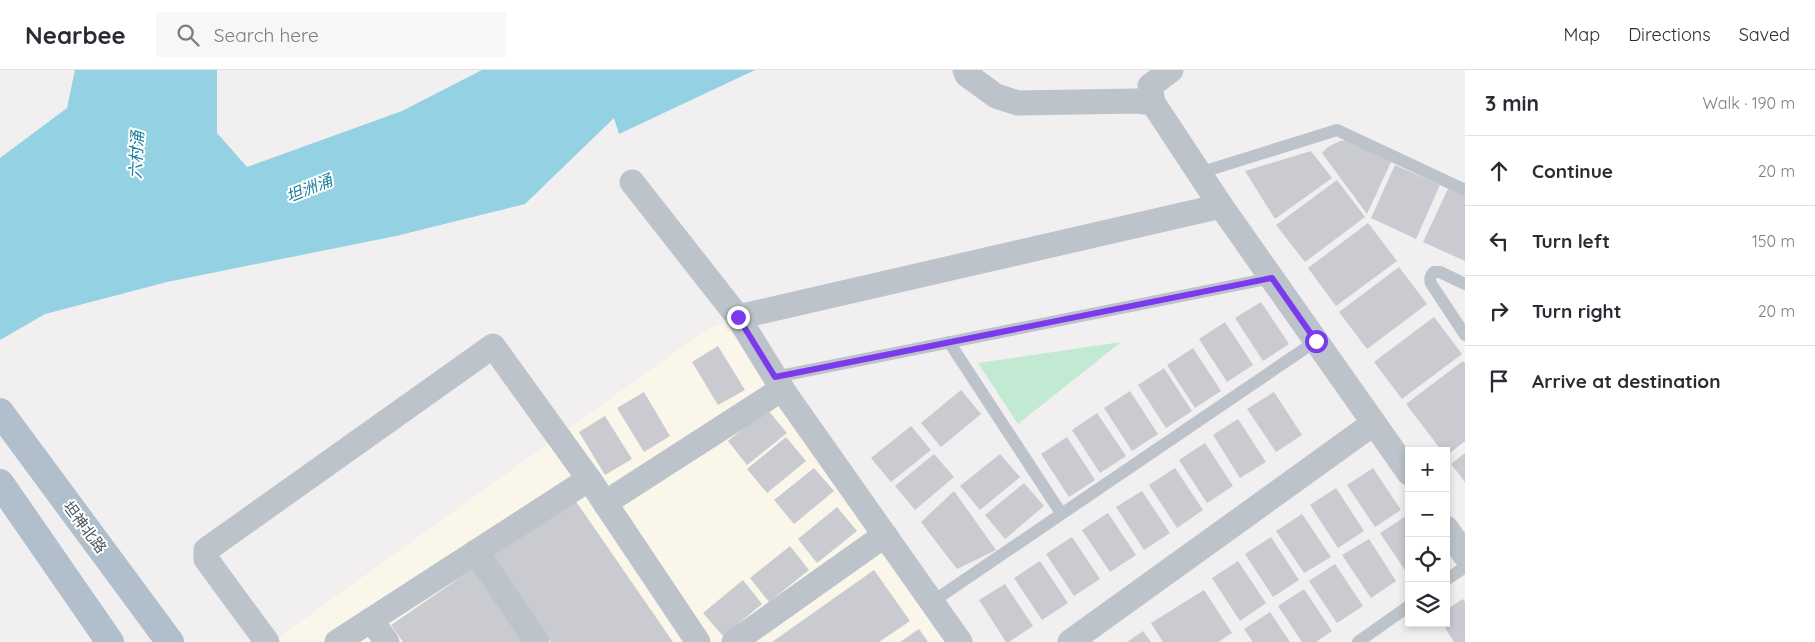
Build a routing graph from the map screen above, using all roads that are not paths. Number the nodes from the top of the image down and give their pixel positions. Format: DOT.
graph roads {
  1 [pos="965,70"];
  2 [pos="1171,70"];
  3 [pos="1153,103"];
  4 [pos="1199,173"];
  5 [pos="632,182"];
  6 [pos="1465,190"];
  7 [pos="1221,206"];
  8 [pos="1272,278"];
  9 [pos="1465,284"];
  10 [pos="738,317"];
  11 [pos="1465,335"];
  12 [pos="1316,341"];
  13 [pos="949,342"];
  14 [pos="778,383"];
  15 [pos="0,412"];
  16 [pos="1374,423"];
  17 [pos="1405,467"];
  18 [pos="589,478"];
  19 [pos="0,483"];
  20 [pos="605,503"];
  21 [pos="1061,513"];
  22 [pos="1450,534"];
  23 [pos="884,535"];
  24 [pos="476,552"];
  25 [pos="1465,555"];
  26 [pos="1465,567"];
  27 [pos="1450,577"];
  28 [pos="932,602"];
  29 [pos="1405,609"];
  30 [pos="371,620"];
  31 [pos="110,642"];
  32 [pos="170,642"];
  33 [pos="268,642"];
  34 [pos="337,642"];
  35 [pos="387,642"];
  36 [pos="537,642"];
  37 [pos="698,642"];
  38 [pos="734,642"];
  39 [pos="960,642"];
  40 [pos="1070,642"];
  41 [pos="1358,642"];
  1 -- 3 [label="street"];
  2 -- 3 [label="street"];
  3 -- 4 [label="street"];
  4 -- 6 [label="lane"];
  4 -- 7 [label="street"];
  5 -- 10 [label="street"];
  7 -- 8 [label="street"];
  7 -- 10 [label="street"];
  8 -- 12 [label="street"];
  8 -- 13 [label="lane"];
  9 -- 11 [label="lane"];
  10 -- 14 [label="street"];
  12 -- 16 [label="street"];
  12 -- 21 [label="lane"];
  13 -- 14 [label="lane"];
  13 -- 21 [label="lane"];
  14 -- 20 [label="street"];
  14 -- 23 [label="street"];
  15 -- 32 [label="main road, 坦神北路"];
  16 -- 17 [label="street"];
  16 -- 40 [label="street"];
  18 -- 20 [label="street"];
  18 -- 24 [label="street"];
  18 -- 33 [label="street"];
  19 -- 31 [label="main road"];
  20 -- 37 [label="street"];
  21 -- 28 [label="lane"];
  22 -- 25 [label="street"];
  23 -- 28 [label="street"];
  23 -- 38 [label="street"];
  24 -- 30 [label="street"];
  24 -- 36 [label="street"];
  26 -- 27 [label="lane"];
  28 -- 39 [label="street"];
  29 -- 41 [label="lane"];
  30 -- 34 [label="street"];
  30 -- 35 [label="street"];
}
